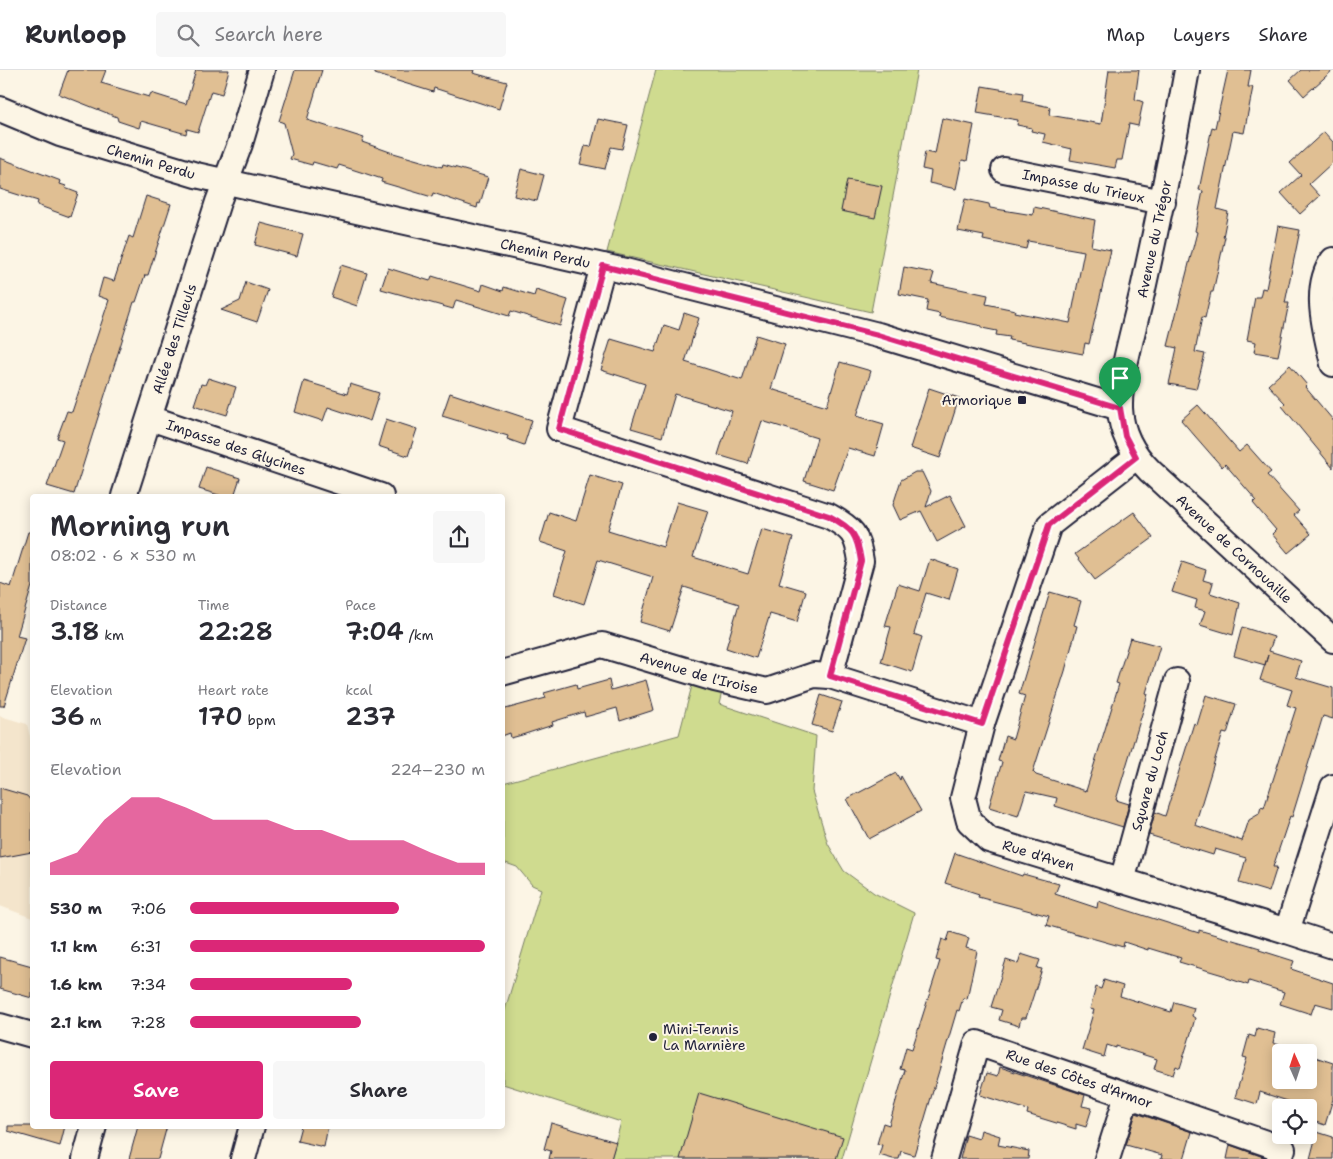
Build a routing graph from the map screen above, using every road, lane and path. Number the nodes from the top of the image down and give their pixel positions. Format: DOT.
graph roads {
  1 [pos="262,70"];
  2 [pos="1187,70"];
  3 [pos="0,109"];
  4 [pos="1004,170"];
  5 [pos="226,181"];
  6 [pos="1163,202"];
  7 [pos="1333,260"];
  8 [pos="603,266"];
  9 [pos="1333,364"];
  10 [pos="1120,408"];
  11 [pos="150,418"];
  12 [pos="1136,457"];
  13 [pos="125,494"];
  14 [pos="375,494"];
  15 [pos="1333,640"];
  16 [pos="505,672"];
  17 [pos="830,676"];
  18 [pos="1177,681"];
  19 [pos="982,724"];
  20 [pos="1333,787"];
  21 [pos="1122,881"];
  22 [pos="1287,931"];
  23 [pos="1333,946"];
  24 [pos="0,1026"];
  25 [pos="30,1034"];
  26 [pos="1127,1096"];
  27 [pos="93,1129"];
  28 [pos="251,1129"];
  29 [pos="85,1159"];
  30 [pos="243,1159"];
  31 [pos="944,1159"];
  32 [pos="1107,1159"];
  33 [pos="1279,1159"];
  1 -- 5 [label="street, Allée des Tilleuls"];
  2 -- 6 [label="street, Avenue du Trégor"];
  3 -- 5 [label="street, Chemin Perdu"];
  4 -- 6 [label="street, Impasse du Trieux"];
  5 -- 8 [label="street, Chemin Perdu"];
  5 -- 11 [label="street, Allée des Tilleuls"];
  6 -- 10 [label="street, Avenue du Trégor"];
  7 -- 9 [label="street"];
  8 -- 10 [label="street, Chemin Perdu"];
  8 -- 17 [label="street"];
  10 -- 12 [label="street, Avenue du Trégor"];
  11 -- 13 [label="street, Allée des Tilleuls"];
  11 -- 14 [label="street, Impasse des Glycines"];
  12 -- 15 [label="street, Avenue de Cornouaille"];
  12 -- 19 [label="street, Rue d'Aven"];
  16 -- 17 [label="street, Avenue de l'Iroise"];
  17 -- 19 [label="street, Avenue de l'Iroise"];
  18 -- 21 [label="street, Square du Loch"];
  19 -- 21 [label="street, Rue d'Aven"];
  20 -- 22 [label="street"];
  21 -- 22 [label="street, Rue d'Aven"];
  22 -- 23 [label="street, Rue d'Aven"];
  24 -- 25 [label="street"];
  26 -- 31 [label="street, Rue des Côtes d'Armor"];
  26 -- 32 [label="street"];
  26 -- 33 [label="street, Rue des Côtes d'Armor"];
  27 -- 29 [label="street"];
  28 -- 30 [label="street"];
}
